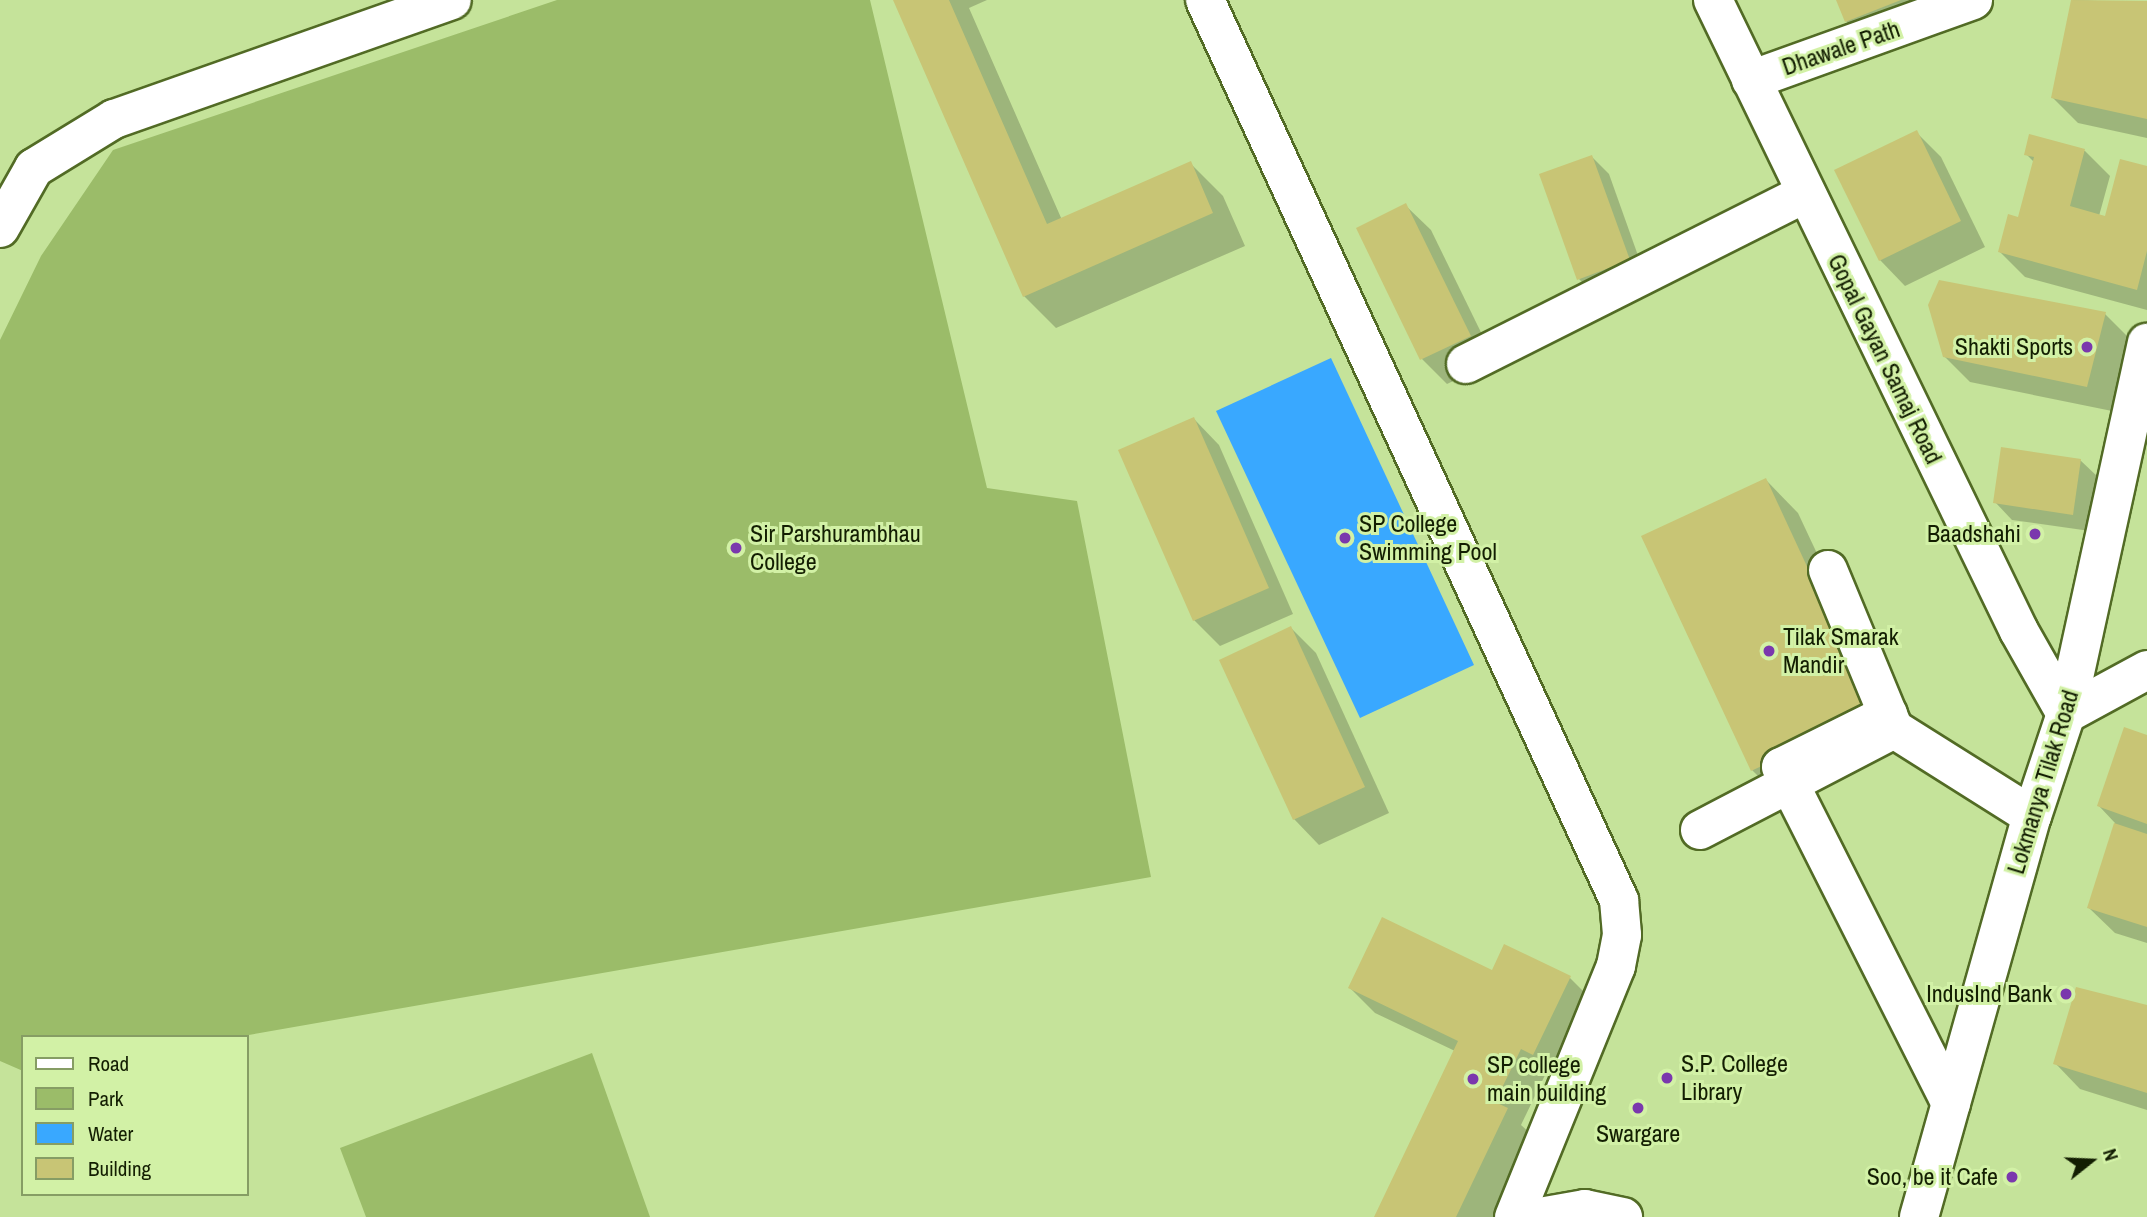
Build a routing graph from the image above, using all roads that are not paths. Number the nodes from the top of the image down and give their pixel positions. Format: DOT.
graph roads {
  1 [pos="452,0"];
  2 [pos="1205,0"];
  3 [pos="1713,0"];
  4 [pos="1970,1"];
  5 [pos="1751,80"];
  6 [pos="1804,194"];
  7 [pos="0,228"];
  8 [pos="2147,343"];
  9 [pos="1466,364"];
  10 [pos="1828,570"];
  11 [pos="2147,670"];
  12 [pos="2066,715"];
  13 [pos="1891,721"];
  14 [pos="1788,781"];
  15 [pos="2032,816"];
  16 [pos="1700,830"];
  17 [pos="1951,1103"];
  18 [pos="1514,1217"];
  19 [pos="1540,1217"];
  20 [pos="1623,1217"];
  21 [pos="1919,1217"];
  1 -- 7 [label="street"];
  2 -- 18 [label="street"];
  3 -- 5 [label="street, Gopal Gayan Samaj Road"];
  4 -- 5 [label="street, Dhawale Path"];
  5 -- 6 [label="street, Gopal Gayan Samaj Road"];
  6 -- 9 [label="street"];
  6 -- 12 [label="street, Gopal Gayan Samaj Road"];
  8 -- 12 [label="street, Lokmanya Tilak Road"];
  10 -- 13 [label="street"];
  11 -- 12 [label="street"];
  12 -- 15 [label="street, Lokmanya Tilak Road"];
  13 -- 14 [label="street"];
  13 -- 15 [label="street"];
  14 -- 16 [label="street"];
  14 -- 17 [label="street"];
  15 -- 17 [label="street, Lokmanya Tilak Road"];
  17 -- 21 [label="street, Lokmanya Tilak Road"];
  19 -- 20 [label="street"];
}
